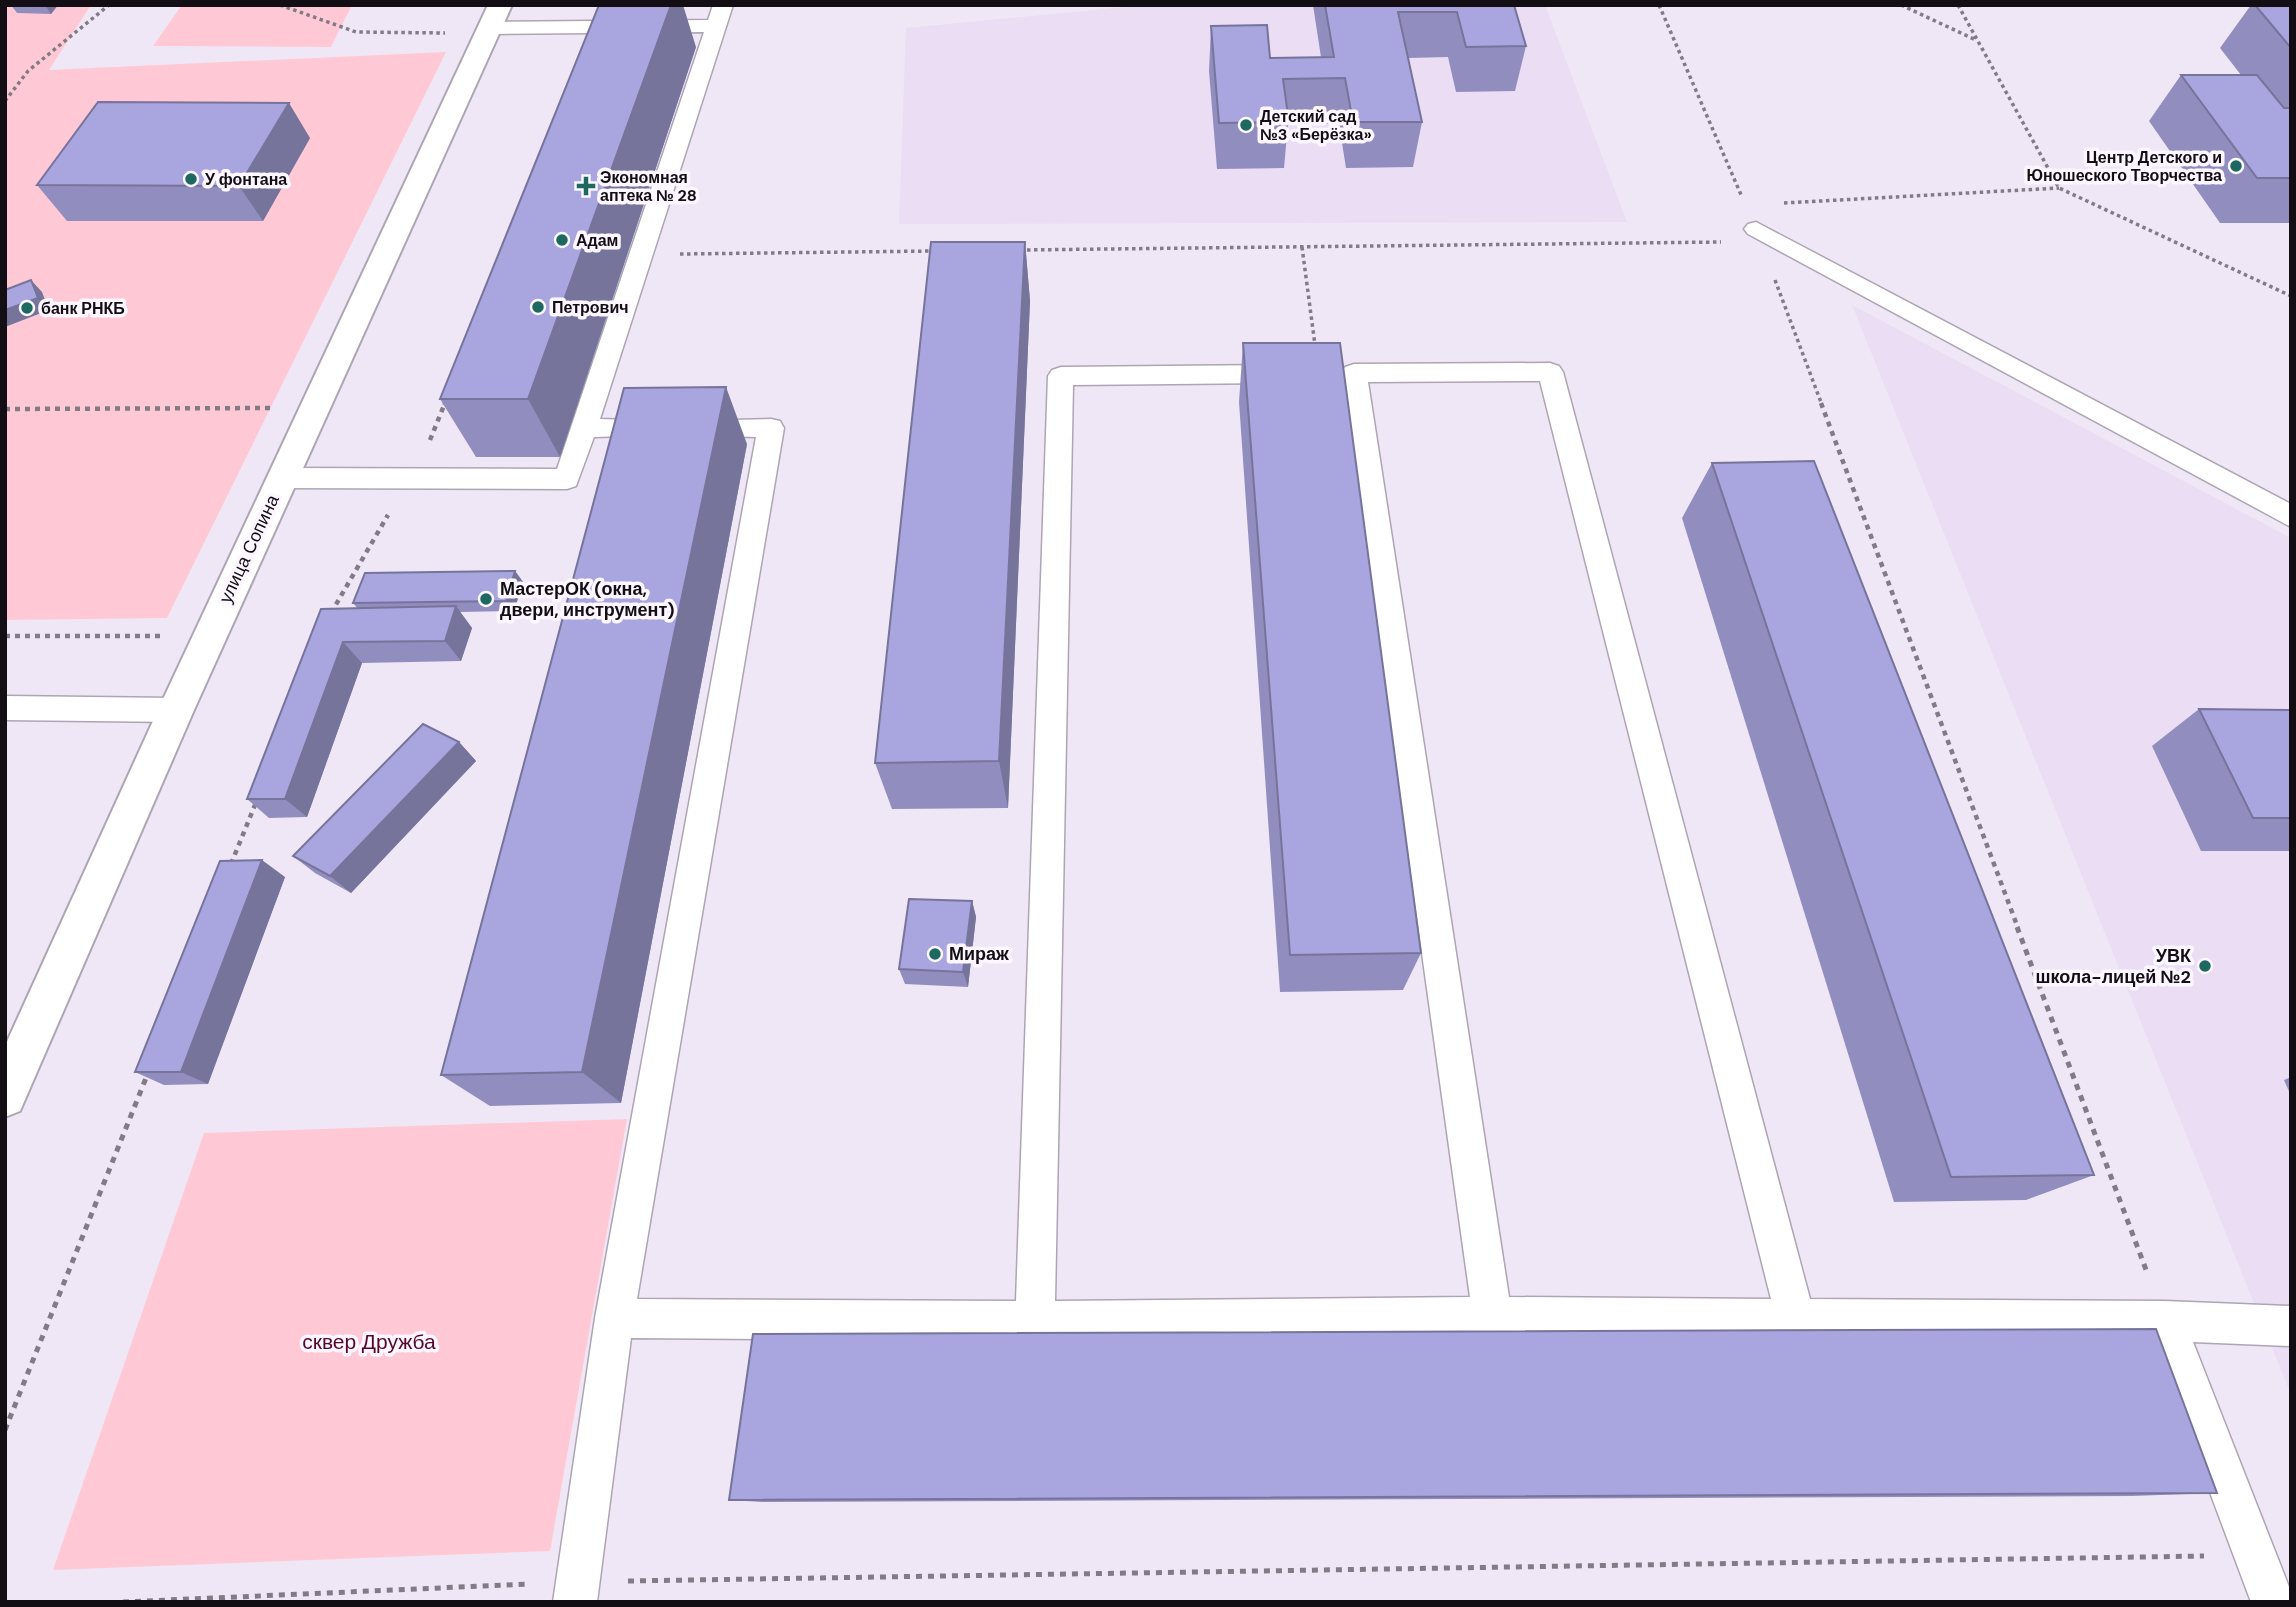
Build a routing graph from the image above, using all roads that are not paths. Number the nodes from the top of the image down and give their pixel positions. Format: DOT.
graph roads {
  1 [pos="720,16"];
  2 [pos="492,22"];
  3 [pos="1754,225"];
  4 [pos="1334,374"];
  5 [pos="586,428"];
  6 [pos="282,478"];
  7 [pos="2291,517"];
  8 [pos="5,708"];
  9 [pos="176,710"];
  10 [pos="5,1096"];
  11 [pos="1492,1316"];
  12 [pos="1795,1317"];
  13 [pos="614,1318"];
  14 [pos="1035,1321"];
  15 [pos="2165,1321"];
  16 [pos="2291,1326"];
  17 [pos="577,1592"];
  18 [pos="2273,1602"];
  1 -- 2 [label="lane"];
  1 -- 5 [label="lane"];
  2 -- 6 [label="street, улица Сопина"];
  3 -- 7 [label="lane"];
  4 -- 11 [label="lane"];
  4 -- 12 [label="lane"];
  4 -- 14 [label="lane"];
  5 -- 6 [label="lane"];
  5 -- 13 [label="lane"];
  6 -- 9 [label="street, улица Сопина"];
  8 -- 9 [label="lane"];
  9 -- 10 [label="street, улица Сопина"];
  11 -- 12 [label="lane"];
  11 -- 14 [label="lane"];
  12 -- 15 [label="lane"];
  13 -- 14 [label="lane"];
  13 -- 17 [label="lane"];
  15 -- 16 [label="lane"];
  15 -- 18 [label="lane"];
}
